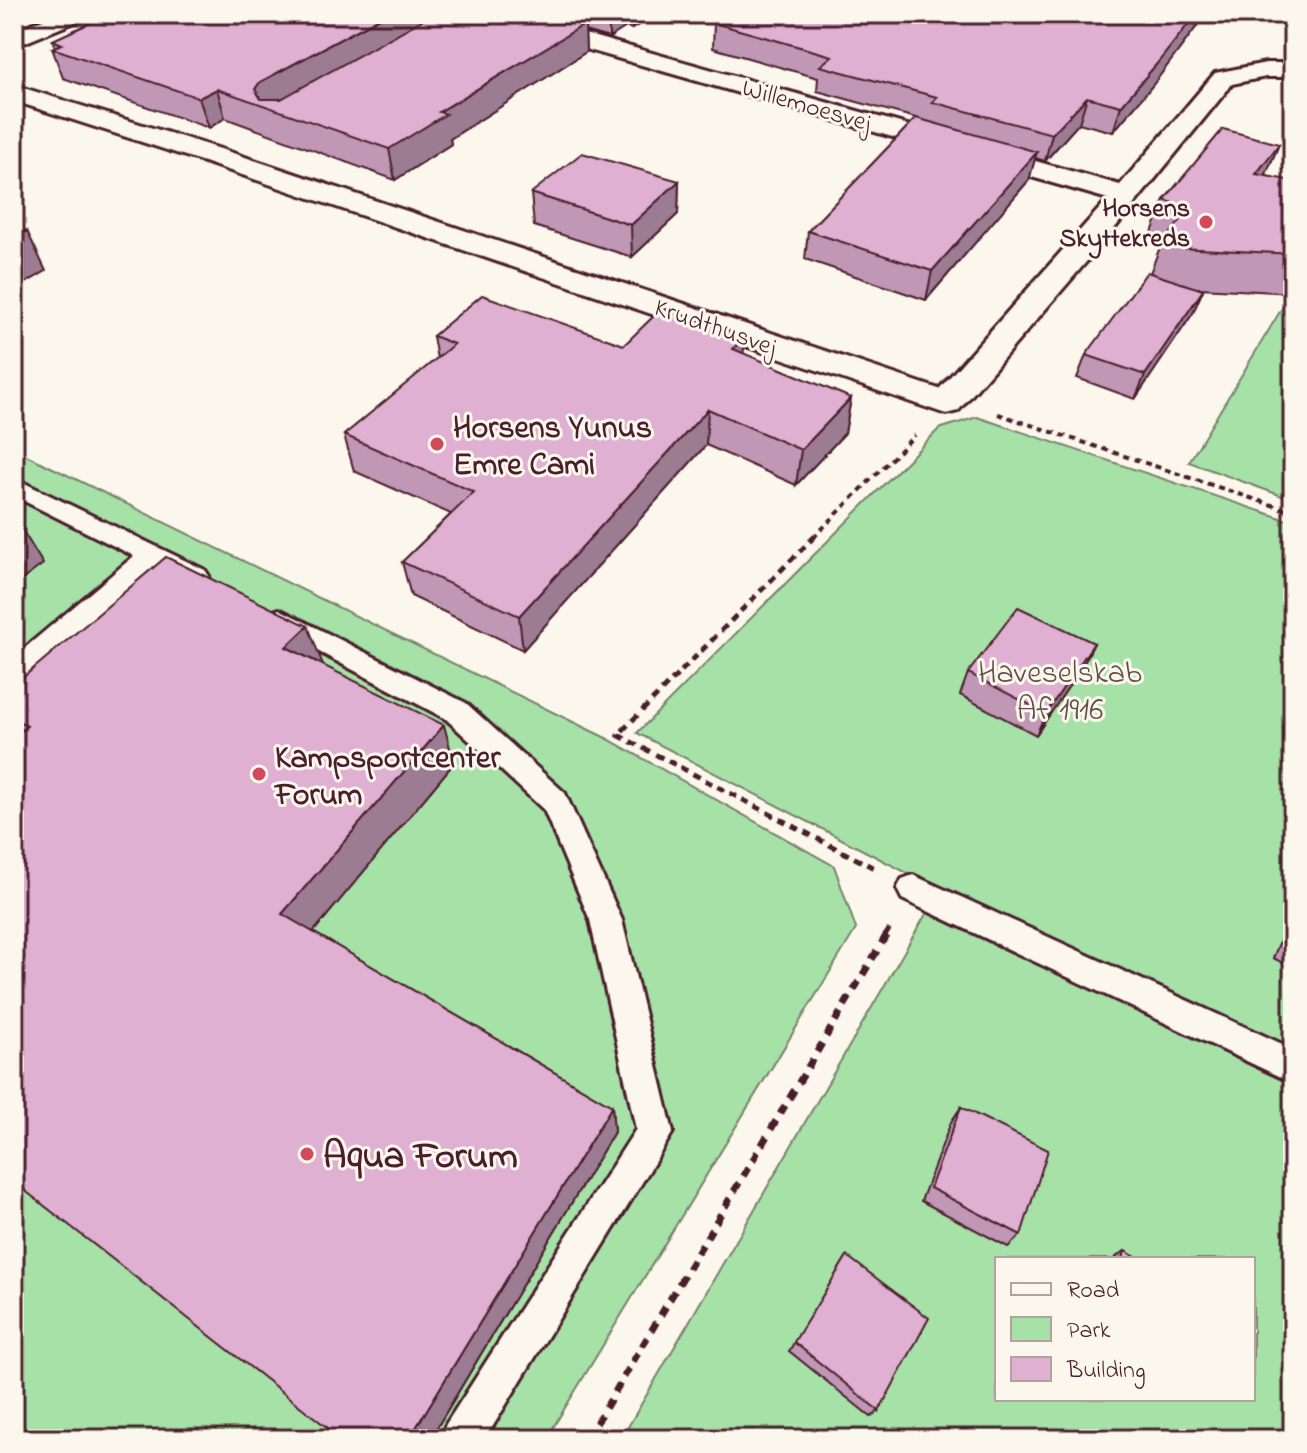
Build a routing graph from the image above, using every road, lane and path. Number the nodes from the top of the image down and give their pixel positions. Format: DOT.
graph roads {
  1 [pos="74,14"];
  2 [pos="489,14"];
  3 [pos="14,40"];
  4 [pos="1293,70"];
  5 [pos="14,93"];
  6 [pos="1124,195"];
  7 [pos="946,403"];
  8 [pos="986,410"];
  9 [pos="14,486"];
  10 [pos="1293,512"];
  11 [pos="152,554"];
  12 [pos="221,590"];
  13 [pos="249,604"];
  14 [pos="14,672"];
  15 [pos="913,889"];
  16 [pos="1293,1066"];
  17 [pos="461,1439"];
  18 [pos="587,1439"];
  1 -- 3 [label="street"];
  2 -- 6 [label="street, Willemoesvej"];
  4 -- 6 [label="street"];
  5 -- 7 [label="street, Krudthusvej"];
  6 -- 7 [label="street"];
  7 -- 15 [label="path"];
  8 -- 10 [label="path"];
  9 -- 11 [label="lane"];
  11 -- 12 [label="lane"];
  11 -- 14 [label="lane"];
  13 -- 17 [label="lane"];
  15 -- 16 [label="lane"];
  15 -- 18 [label="path"];
}
